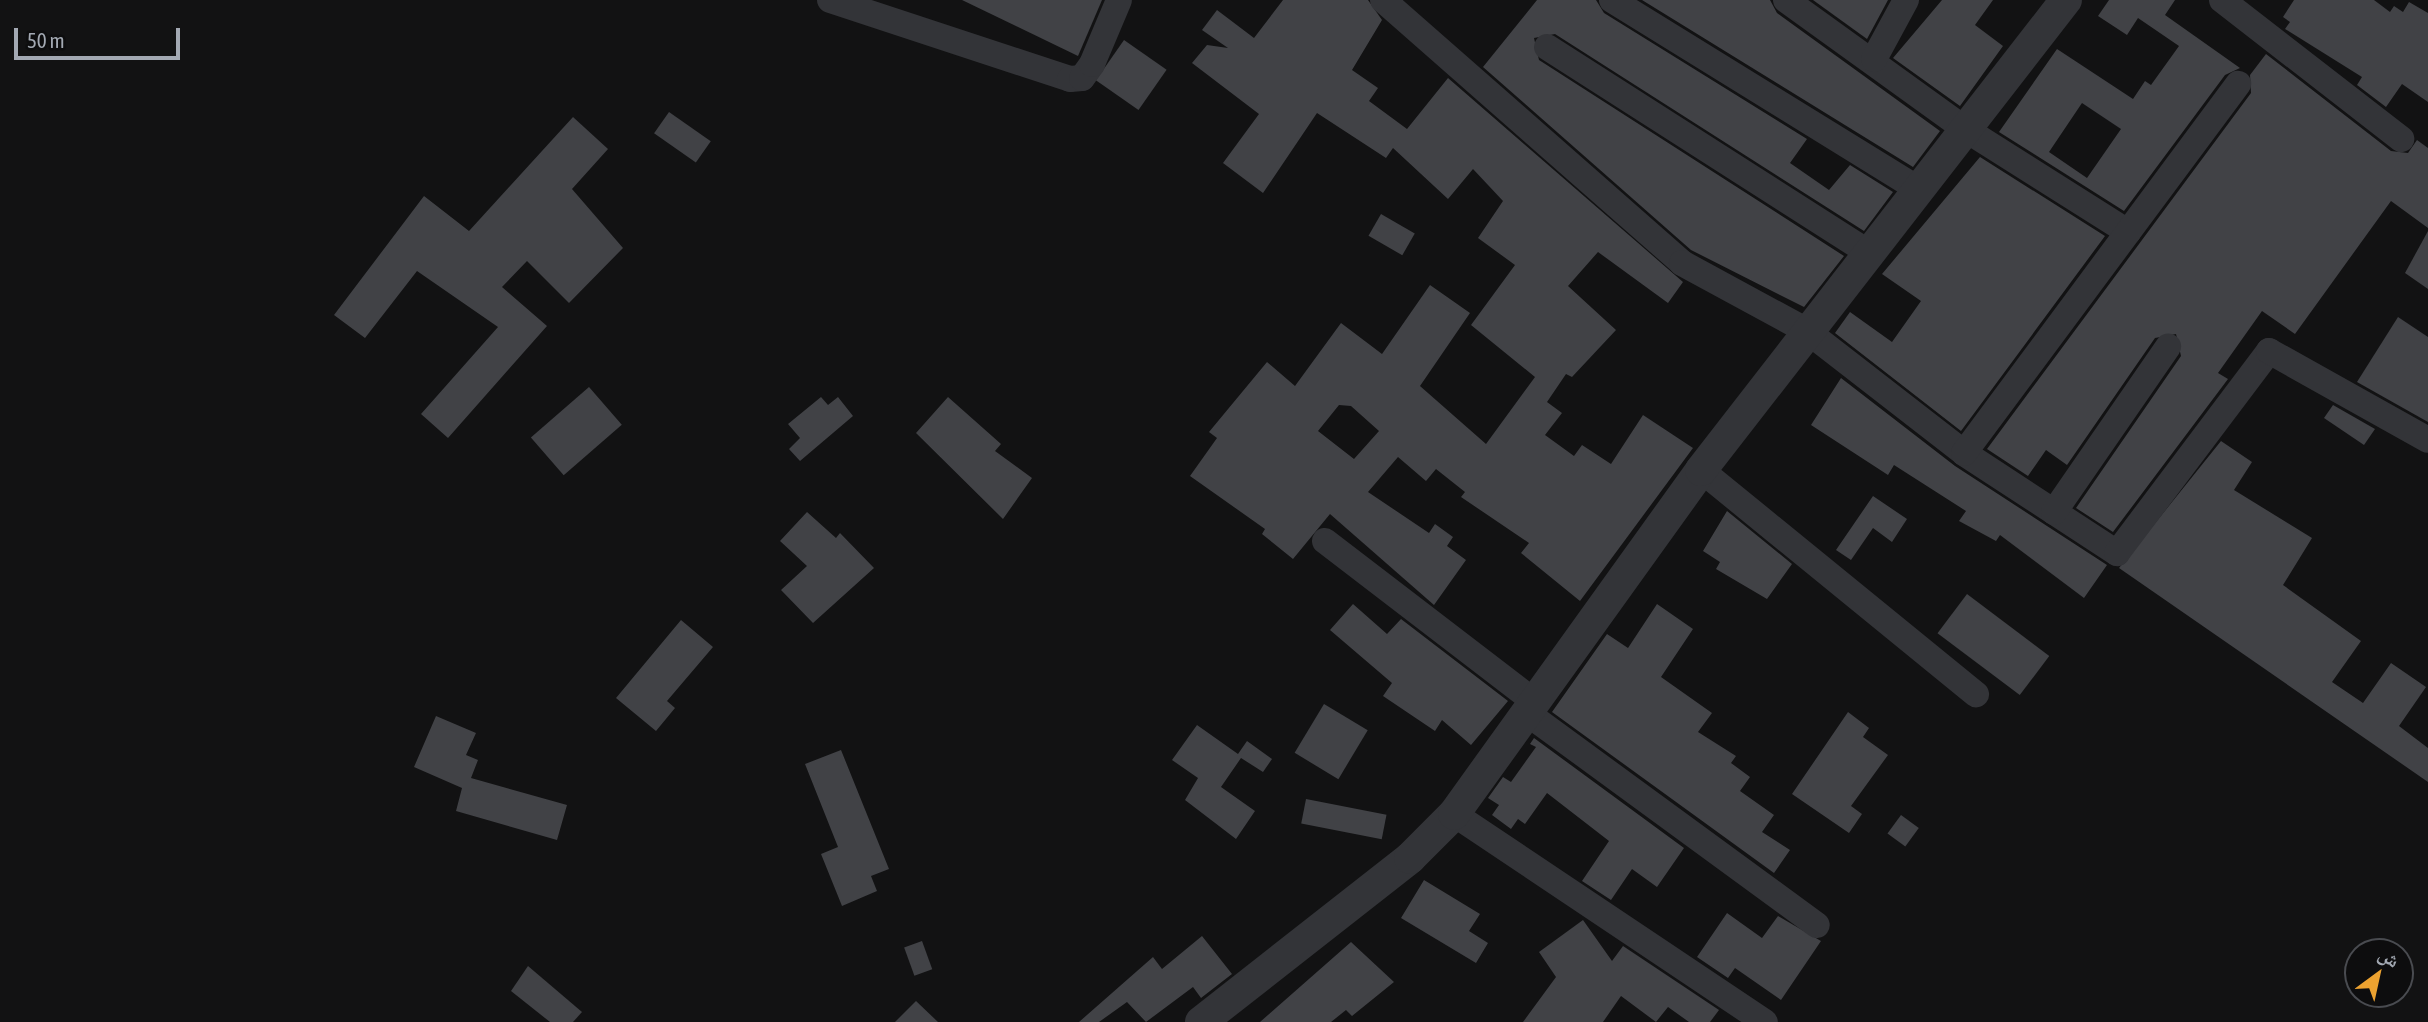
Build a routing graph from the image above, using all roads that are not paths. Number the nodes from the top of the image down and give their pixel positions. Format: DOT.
graph roads {
  1 [pos="830,0"];
  2 [pos="1119,0"];
  3 [pos="1383,0"];
  4 [pos="1612,0"];
  5 [pos="1786,0"];
  6 [pos="1906,0"];
  7 [pos="2066,0"];
  8 [pos="2222,0"];
  9 [pos="1547,47"];
  10 [pos="1874,59"];
  11 [pos="2238,84"];
  12 [pos="1965,129"];
  13 [pos="2401,139"];
  14 [pos="1917,189"];
  15 [pos="2128,232"];
  16 [pos="1868,252"];
  17 [pos="1807,331"];
  18 [pos="2168,346"];
  19 [pos="2428,440"];
  20 [pos="1964,453"];
  21 [pos="1701,470"];
  22 [pos="2054,512"];
  23 [pos="1325,541"];
  24 [pos="1976,694"];
  25 [pos="1531,707"];
  26 [pos="1454,814"];
  27 [pos="1817,925"];
  28 [pos="1201,1022"];
  29 [pos="1765,1022"];
  1 -- 2 [label="street"];
  3 -- 17 [label="street"];
  4 -- 14 [label="street"];
  5 -- 10 [label="street"];
  6 -- 10 [label="street"];
  7 -- 12 [label="street"];
  8 -- 13 [label="street"];
  9 -- 16 [label="street"];
  10 -- 12 [label="street"];
  11 -- 15 [label="street"];
  12 -- 14 [label="street"];
  12 -- 15 [label="street"];
  14 -- 16 [label="street"];
  15 -- 20 [label="street"];
  16 -- 17 [label="street"];
  17 -- 20 [label="street"];
  17 -- 21 [label="street"];
  18 -- 22 [label="street"];
  19 -- 22 [label="street"];
  20 -- 22 [label="street"];
  21 -- 24 [label="street"];
  21 -- 25 [label="street"];
  23 -- 25 [label="street"];
  25 -- 26 [label="street"];
  25 -- 27 [label="street"];
  26 -- 28 [label="street"];
  26 -- 29 [label="street"];
}
